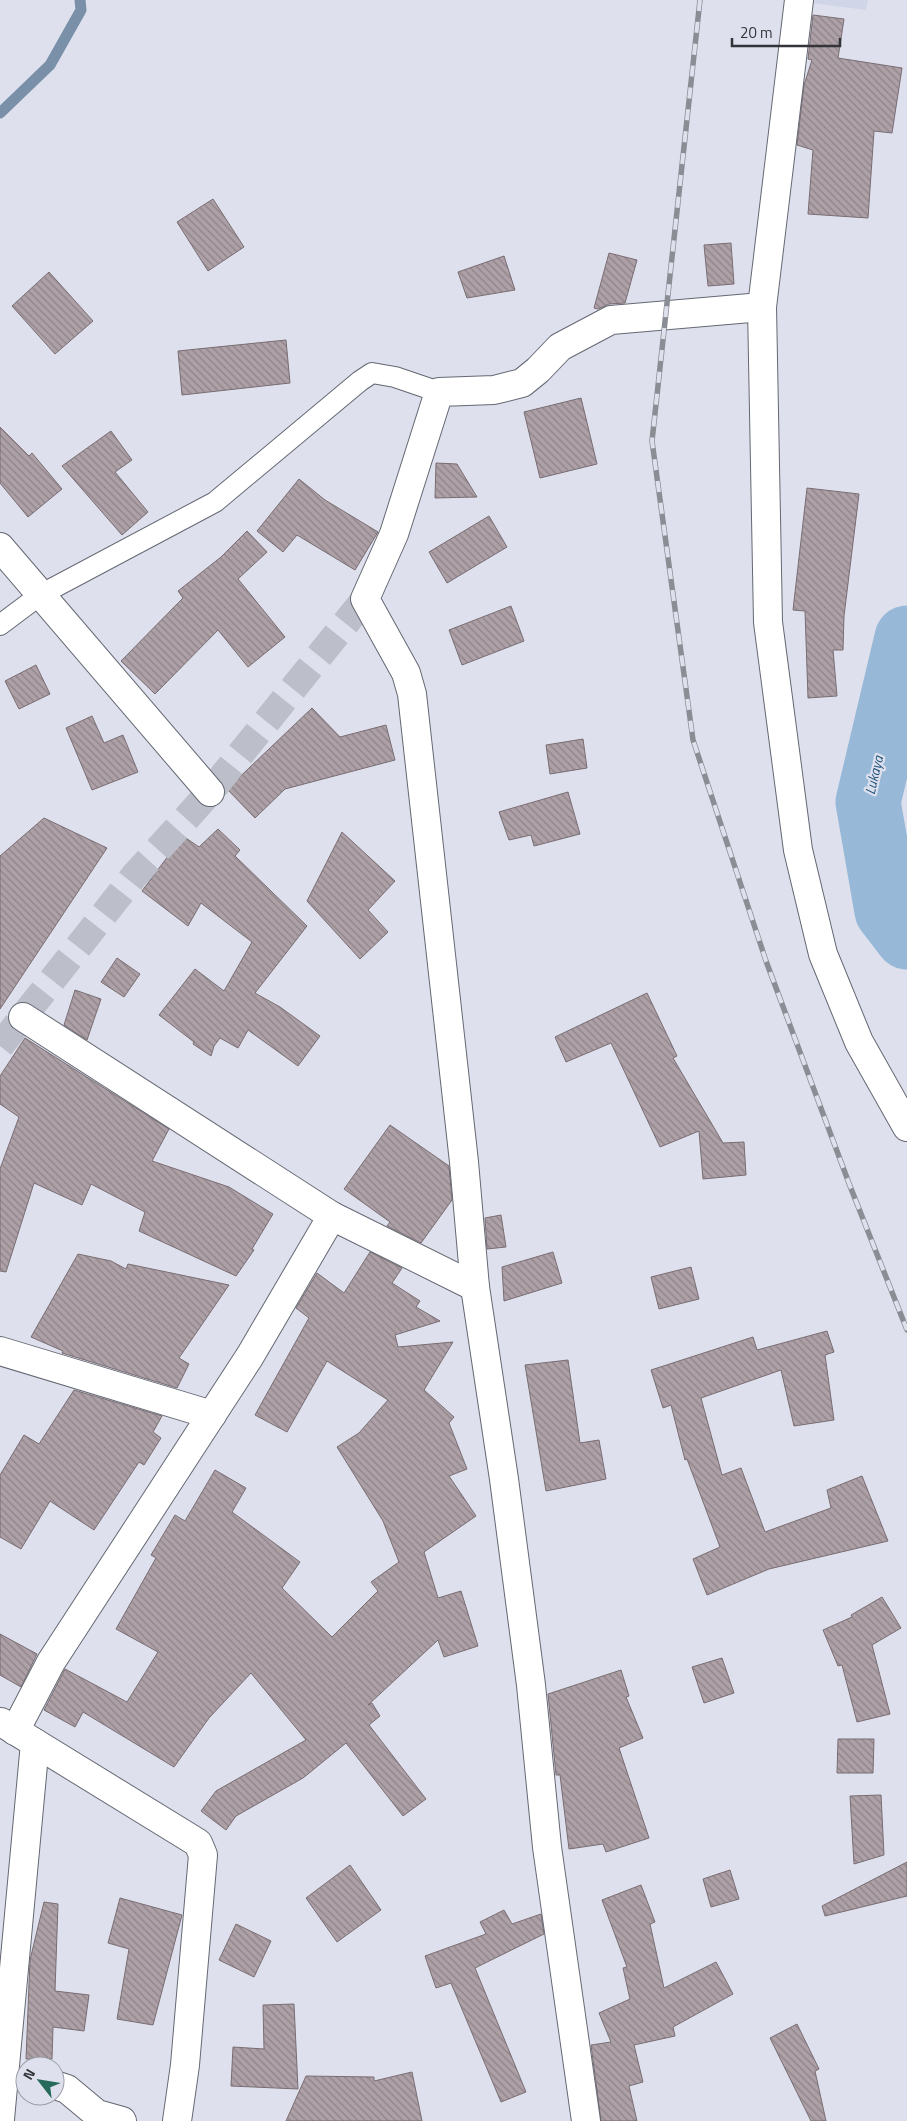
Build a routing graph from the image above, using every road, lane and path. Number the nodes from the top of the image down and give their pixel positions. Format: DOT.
graph roads {
  1 [pos="799,0"];
  2 [pos="762,307"];
  3 [pos="439,392"];
  4 [pos="0,547"];
  5 [pos="40,595"];
  6 [pos="0,625"];
  7 [pos="210,792"];
  8 [pos="23,1017"];
  9 [pos="907,1127"];
  10 [pos="332,1216"];
  11 [pos="475,1287"];
  12 [pos="0,1351"];
  13 [pos="212,1415"];
  14 [pos="17,1732"];
  15 [pos="15,2056"];
  16 [pos="15,2076"];
  17 [pos="65,2088"];
  18 [pos="0,2119"];
  19 [pos="122,2121"];
  20 [pos="177,2121"];
  21 [pos="586,2121"];
  1 -- 2 [label="street"];
  2 -- 3 [label="street"];
  2 -- 9 [label="street"];
  3 -- 5 [label="lane"];
  3 -- 11 [label="street"];
  4 -- 5 [label="street"];
  5 -- 6 [label="lane"];
  5 -- 7 [label="street"];
  8 -- 10 [label="street"];
  10 -- 11 [label="street"];
  10 -- 13 [label="street"];
  11 -- 21 [label="street"];
  12 -- 13 [label="street"];
  13 -- 14 [label="street"];
  14 -- 15 [label="street"];
  14 -- 20 [label="street"];
  16 -- 18 [label="street"];
  17 -- 19 [label="street"];
}
